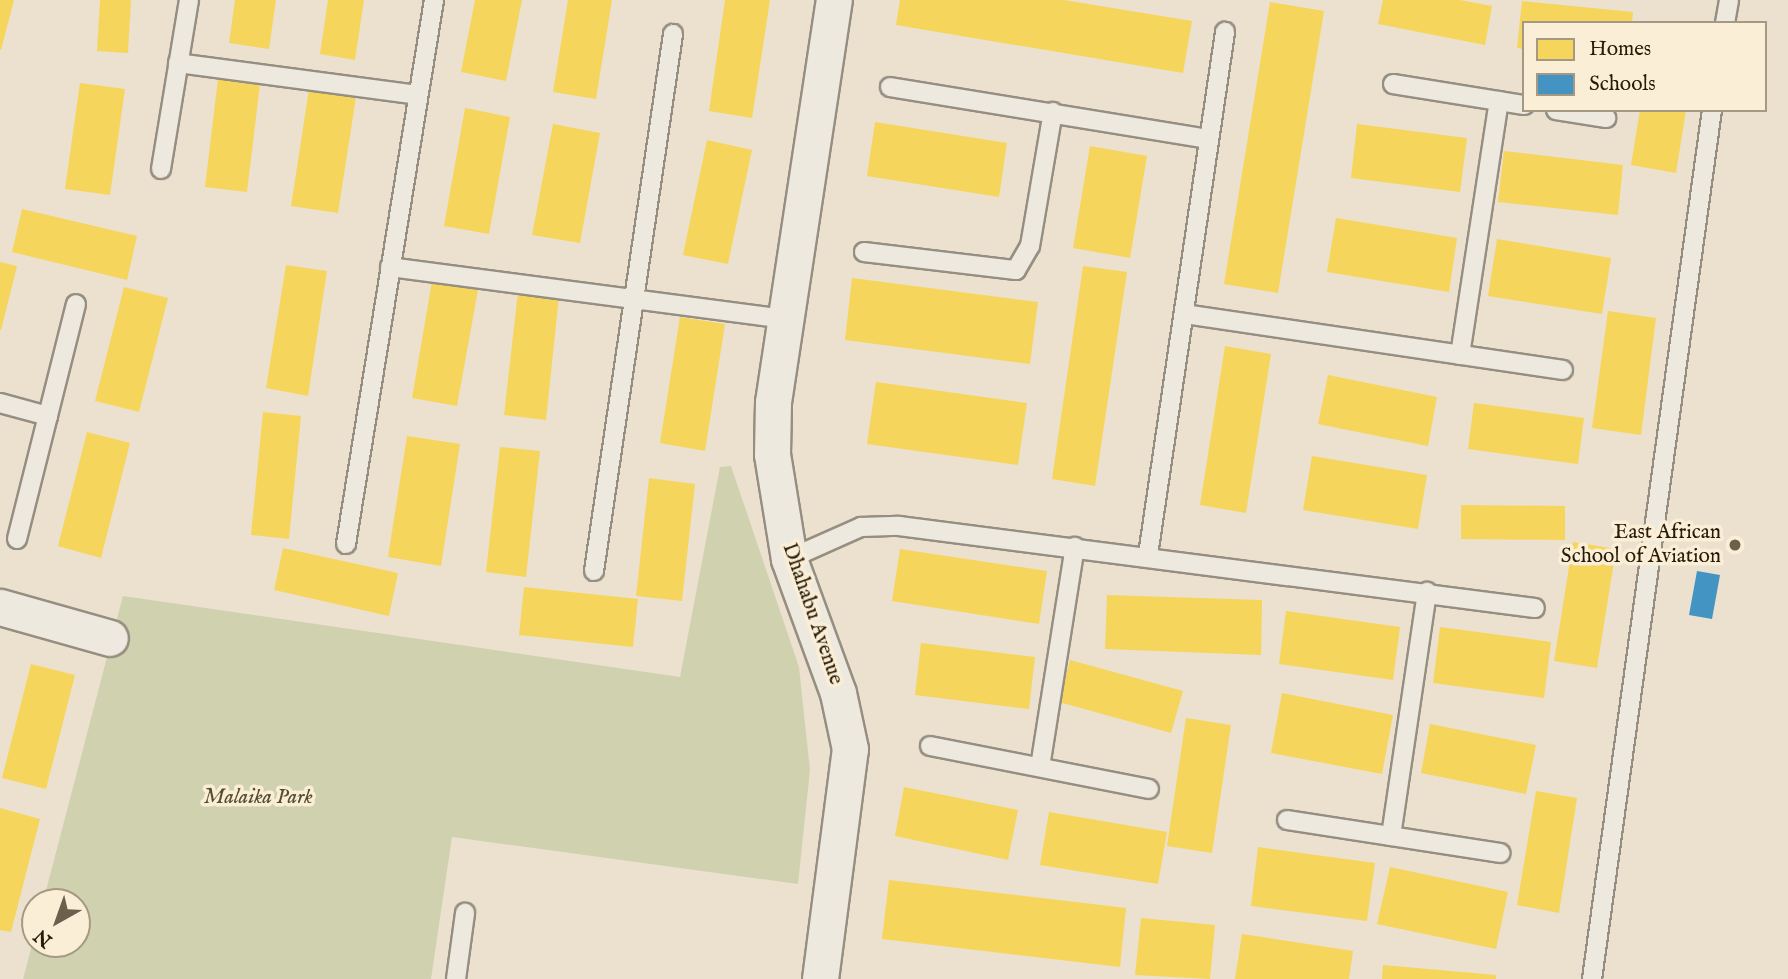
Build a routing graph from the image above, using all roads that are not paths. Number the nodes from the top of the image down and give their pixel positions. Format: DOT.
graph roads {
  1 [pos="189,0"];
  2 [pos="433,0"];
  3 [pos="834,0"];
  4 [pos="1729,0"];
  5 [pos="1726,21"];
  6 [pos="1225,32"];
  7 [pos="673,34"];
  8 [pos="178,63"];
  9 [pos="1393,84"];
  10 [pos="890,87"];
  11 [pos="418,95"];
  12 [pos="1499,101"];
  13 [pos="1522,105"];
  14 [pos="1053,112"];
  15 [pos="1568,112"];
  16 [pos="1712,112"];
  17 [pos="1606,118"];
  18 [pos="1208,139"];
  19 [pos="161,169"];
  20 [pos="864,252"];
  21 [pos="390,267"];
  22 [pos="634,299"];
  23 [pos="76,304"];
  24 [pos="1184,314"];
  25 [pos="785,319"];
  26 [pos="1460,355"];
  27 [pos="1563,370"];
  28 [pos="0,403"];
  29 [pos="48,416"];
  30 [pos="17,539"];
  31 [pos="346,544"];
  32 [pos="1075,547"];
  33 [pos="1148,555"];
  34 [pos="789,559"];
  35 [pos="594,571"];
  36 [pos="1427,592"];
  37 [pos="0,607"];
  38 [pos="1535,608"];
  39 [pos="110,638"];
  40 [pos="930,746"];
  41 [pos="1040,767"];
  42 [pos="1149,789"];
  43 [pos="1287,820"];
  44 [pos="1391,836"];
  45 [pos="1500,853"];
  46 [pos="466,913"];
  47 [pos="456,979"];
  48 [pos="820,979"];
  49 [pos="1592,979"];
  1 -- 8 [label="lane"];
  2 -- 11 [label="lane"];
  3 -- 25 [label="street, Dhahabu Avenue"];
  4 -- 5 [label="lane"];
  6 -- 18 [label="lane"];
  7 -- 22 [label="lane"];
  8 -- 11 [label="lane"];
  8 -- 19 [label="lane"];
  9 -- 12 [label="lane"];
  10 -- 14 [label="lane"];
  11 -- 21 [label="lane"];
  12 -- 13 [label="lane"];
  12 -- 26 [label="lane"];
  14 -- 18 [label="lane"];
  14 -- 20 [label="lane"];
  15 -- 17 [label="lane"];
  16 -- 49 [label="lane"];
  18 -- 24 [label="lane"];
  21 -- 22 [label="lane"];
  21 -- 31 [label="lane"];
  22 -- 25 [label="lane"];
  22 -- 35 [label="lane"];
  23 -- 29 [label="lane"];
  24 -- 26 [label="lane"];
  24 -- 33 [label="lane"];
  25 -- 34 [label="street, Dhahabu Avenue"];
  26 -- 27 [label="lane"];
  28 -- 29 [label="lane"];
  29 -- 30 [label="lane"];
  32 -- 33 [label="lane"];
  32 -- 34 [label="lane"];
  32 -- 41 [label="lane"];
  33 -- 36 [label="lane"];
  34 -- 48 [label="street, Dhahabu Avenue"];
  36 -- 38 [label="lane"];
  36 -- 44 [label="lane"];
  37 -- 39 [label="street"];
  40 -- 41 [label="lane"];
  41 -- 42 [label="lane"];
  43 -- 44 [label="lane"];
  44 -- 45 [label="lane"];
  46 -- 47 [label="lane"];
}
